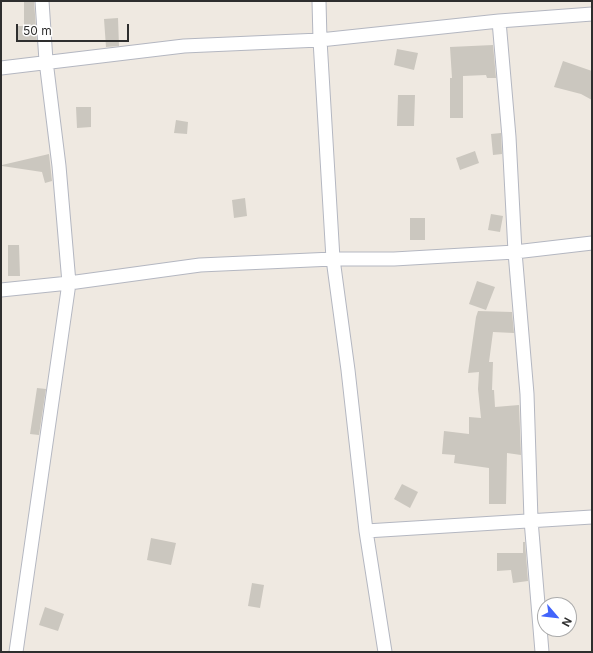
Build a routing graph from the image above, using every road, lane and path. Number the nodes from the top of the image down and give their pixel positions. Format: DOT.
graph roads {
  1 [pos="42,1"];
  2 [pos="319,1"];
  3 [pos="592,14"];
  4 [pos="499,21"];
  5 [pos="320,40"];
  6 [pos="46,61"];
  7 [pos="1,68"];
  8 [pos="592,243"];
  9 [pos="515,252"];
  10 [pos="333,259"];
  11 [pos="69,282"];
  12 [pos="1,290"];
  13 [pos="592,516"];
  14 [pos="531,520"];
  15 [pos="366,531"];
  16 [pos="16,652"];
  17 [pos="385,652"];
  18 [pos="542,652"];
  1 -- 6 [label="street"];
  2 -- 5 [label="street"];
  3 -- 4 [label="street"];
  4 -- 5 [label="street"];
  4 -- 9 [label="street"];
  5 -- 6 [label="street"];
  5 -- 10 [label="street"];
  6 -- 7 [label="street"];
  6 -- 11 [label="street"];
  8 -- 9 [label="street"];
  9 -- 10 [label="street"];
  9 -- 14 [label="street"];
  10 -- 11 [label="street"];
  10 -- 15 [label="street"];
  11 -- 12 [label="street"];
  11 -- 16 [label="street"];
  13 -- 14 [label="street"];
  14 -- 15 [label="street"];
  14 -- 18 [label="street"];
  15 -- 17 [label="street"];
}
